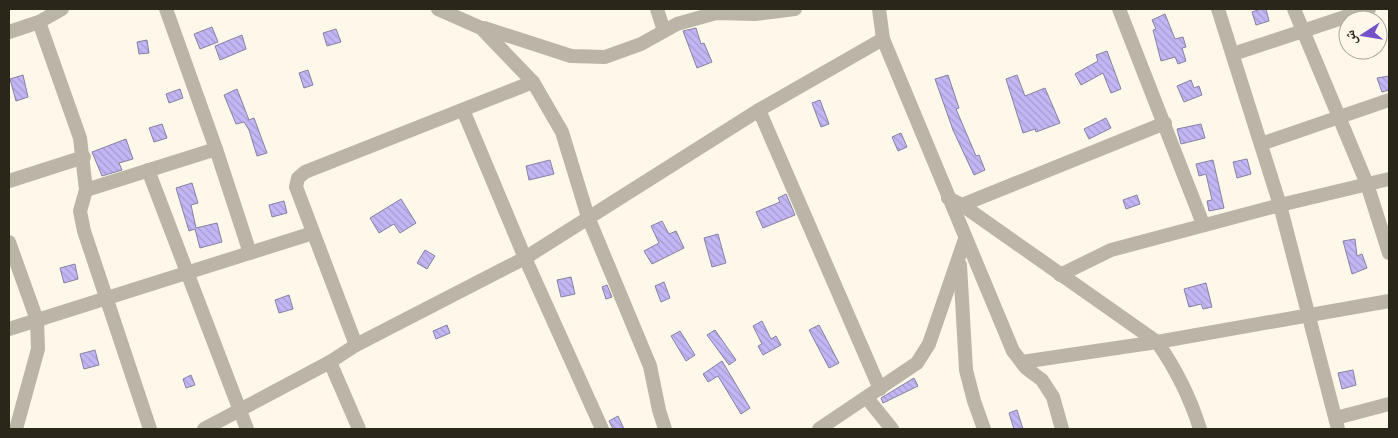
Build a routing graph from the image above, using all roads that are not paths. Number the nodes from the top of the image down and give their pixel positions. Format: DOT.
graph roads {
  1 [pos="166,9"];
  2 [pos="657,9"];
  3 [pos="795,9"];
  4 [pos="879,9"];
  5 [pos="1119,9"];
  6 [pos="1218,9"];
  7 [pos="1294,9"];
  8 [pos="1369,9"];
  9 [pos="57,10"];
  10 [pos="447,10"];
  11 [pos="755,11"];
  12 [pos="39,22"];
  13 [pos="481,28"];
  14 [pos="1303,31"];
  15 [pos="9,32"];
  16 [pos="664,32"];
  17 [pos="883,39"];
  18 [pos="1233,54"];
  19 [pos="533,82"];
  20 [pos="1389,100"];
  21 [pos="463,110"];
  22 [pos="760,110"];
  23 [pos="1338,118"];
  24 [pos="1165,123"];
  25 [pos="1261,144"];
  26 [pos="216,149"];
  27 [pos="84,157"];
  28 [pos="148,170"];
  29 [pos="1389,179"];
  30 [pos="9,181"];
  31 [pos="1367,184"];
  32 [pos="86,190"];
  33 [pos="948,198"];
  34 [pos="1280,204"];
  35 [pos="962,205"];
  36 [pos="588,217"];
  37 [pos="1203,224"];
  38 [pos="312,233"];
  39 [pos="965,239"];
  40 [pos="9,242"];
  41 [pos="1389,252"];
  42 [pos="250,254"];
  43 [pos="525,258"];
  44 [pos="960,260"];
  45 [pos="186,273"];
  46 [pos="1060,275"];
  47 [pos="105,297"];
  48 [pos="1389,301"];
  49 [pos="1308,314"];
  50 [pos="37,320"];
  51 [pos="9,329"];
  52 [pos="1157,342"];
  53 [pos="356,345"];
  54 [pos="330,362"];
  55 [pos="1022,362"];
  56 [pos="880,389"];
  57 [pos="867,398"];
  58 [pos="1389,404"];
  59 [pos="240,412"];
  60 [pos="1337,424"];
  61 [pos="1062,428"];
  62 [pos="16,429"];
  63 [pos="150,429"];
  64 [pos="204,429"];
  65 [pos="247,429"];
  66 [pos="359,429"];
  67 [pos="602,429"];
  68 [pos="665,429"];
  69 [pos="819,429"];
  70 [pos="892,429"];
  71 [pos="984,429"];
  72 [pos="1200,429"];
  1 -- 26 [label="street"];
  2 -- 16 [label="street"];
  3 -- 11 [label="street"];
  4 -- 17 [label="street"];
  5 -- 24 [label="street"];
  6 -- 18 [label="street"];
  7 -- 14 [label="street"];
  8 -- 14 [label="street"];
  9 -- 12 [label="street"];
  10 -- 13 [label="street"];
  11 -- 16 [label="street"];
  12 -- 15 [label="street"];
  12 -- 27 [label="street"];
  13 -- 16 [label="street"];
  13 -- 19 [label="street"];
  14 -- 18 [label="street"];
  14 -- 23 [label="street"];
  17 -- 22 [label="street"];
  17 -- 33 [label="street"];
  18 -- 25 [label="street"];
  19 -- 21 [label="street"];
  19 -- 36 [label="street"];
  20 -- 23 [label="street"];
  21 -- 38 [label="street"];
  21 -- 43 [label="street"];
  22 -- 36 [label="street"];
  22 -- 56 [label="street"];
  23 -- 25 [label="street"];
  23 -- 31 [label="street"];
  24 -- 35 [label="street"];
  24 -- 37 [label="street"];
  25 -- 34 [label="street"];
  26 -- 28 [label="street"];
  26 -- 42 [label="street"];
  27 -- 30 [label="street"];
  27 -- 32 [label="street"];
  28 -- 32 [label="street"];
  28 -- 45 [label="street"];
  29 -- 31 [label="street"];
  31 -- 34 [label="street"];
  31 -- 41 [label="street"];
  32 -- 47 [label="street"];
  33 -- 35 [label="street"];
  33 -- 39 [label="street"];
  34 -- 37 [label="street"];
  34 -- 49 [label="street"];
  35 -- 46 [label="street"];
  36 -- 43 [label="street"];
  36 -- 68 [label="street"];
  37 -- 46 [label="street"];
  38 -- 42 [label="street"];
  38 -- 53 [label="street"];
  39 -- 44 [label="street"];
  39 -- 55 [label="street"];
  40 -- 50 [label="street"];
  42 -- 45 [label="street"];
  43 -- 53 [label="street"];
  43 -- 67 [label="street"];
  44 -- 56 [label="street"];
  44 -- 71 [label="street"];
  45 -- 47 [label="street"];
  45 -- 59 [label="street"];
  46 -- 52 [label="street"];
  47 -- 50 [label="street"];
  47 -- 63 [label="street"];
  48 -- 49 [label="street"];
  49 -- 52 [label="street"];
  49 -- 60 [label="street"];
  50 -- 51 [label="street"];
  50 -- 62 [label="street"];
  52 -- 55 [label="street"];
  52 -- 72 [label="street"];
  53 -- 54 [label="street"];
  54 -- 59 [label="street"];
  54 -- 66 [label="street"];
  55 -- 61 [label="street"];
  56 -- 57 [label="street"];
  57 -- 69 [label="street"];
  57 -- 70 [label="street"];
  58 -- 60 [label="street"];
  59 -- 64 [label="street"];
  59 -- 65 [label="street"];
}
